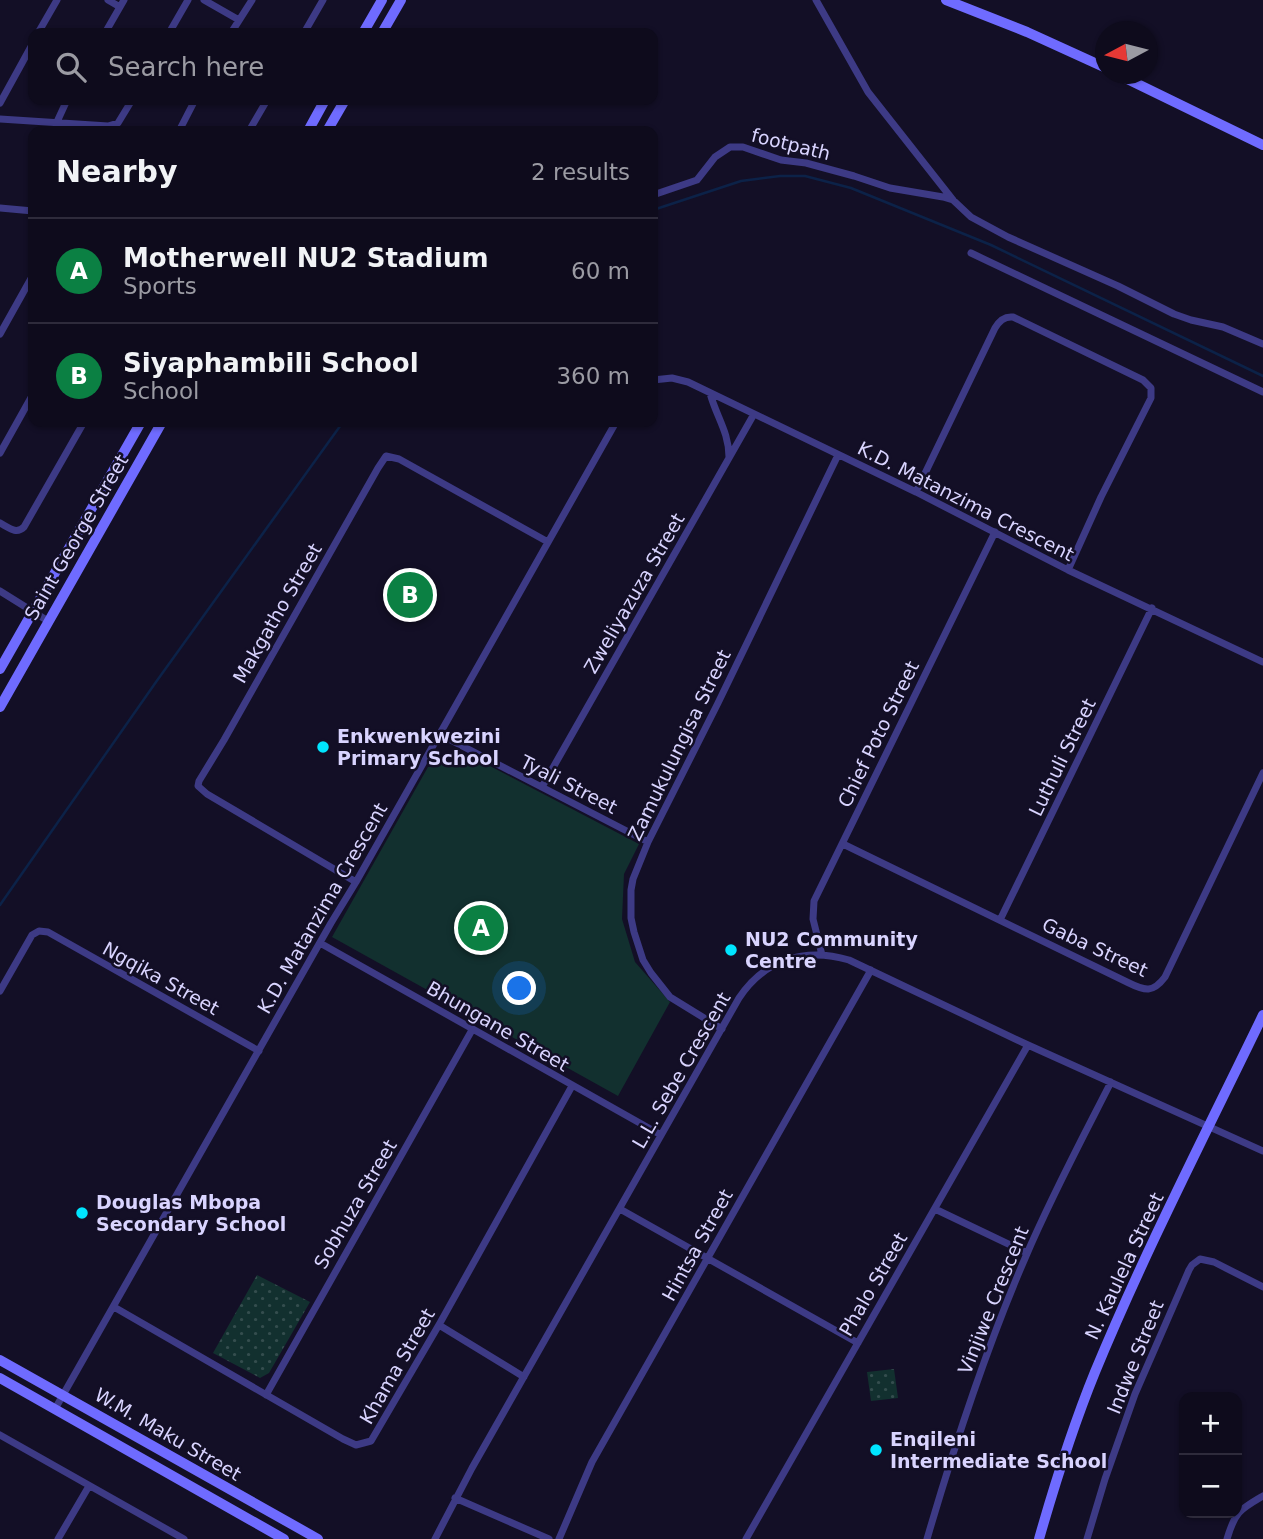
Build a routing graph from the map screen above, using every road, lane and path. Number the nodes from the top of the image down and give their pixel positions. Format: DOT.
graph roads {
  1 [pos="57,0"];
  2 [pos="108,0"];
  3 [pos="188,0"];
  4 [pos="204,0"];
  5 [pos="252,0"];
  6 [pos="323,0"];
  7 [pos="382,0"];
  8 [pos="401,0"];
  9 [pos="816,0"];
  10 [pos="946,0"];
  11 [pos="122,3"];
  12 [pos="239,20"];
  13 [pos="41,28"];
  14 [pos="108,28"];
  15 [pos="172,28"];
  16 [pos="235,28"];
  17 [pos="307,28"];
  18 [pos="366,28"];
  19 [pos="385,28"];
  20 [pos="28,52"];
  21 [pos="1095,63"];
  22 [pos="1138,84"];
  23 [pos="0,103"];
  24 [pos="64,105"];
  25 [pos="129,105"];
  26 [pos="192,105"];
  27 [pos="264,105"];
  28 [pos="322,105"];
  29 [pos="342,105"];
  30 [pos="0,120"];
  31 [pos="55,124"];
  32 [pos="84,126"];
  33 [pos="115,126"];
  34 [pos="181,126"];
  35 [pos="252,126"];
  36 [pos="311,126"];
  37 [pos="330,126"];
  38 [pos="1263,145"];
  39 [pos="658,193"];
  40 [pos="953,200"];
  41 [pos="0,208"];
  42 [pos="28,211"];
  43 [pos="971,253"];
  44 [pos="28,284"];
  45 [pos="0,334"];
  46 [pos="1263,344"];
  47 [pos="658,379"];
  48 [pos="1263,392"];
  49 [pos="710,393"];
  50 [pos="28,403"];
  51 [pos="754,414"];
  52 [pos="81,427"];
  53 [pos="138,427"];
  54 [pos="159,427"];
  55 [pos="613,427"];
  56 [pos="0,453"];
  57 [pos="838,455"];
  58 [pos="729,458"];
  59 [pos="916,492"];
  60 [pos="0,523"];
  61 [pos="995,532"];
  62 [pos="548,542"];
  63 [pos="1068,570"];
  64 [pos="0,592"];
  65 [pos="1152,608"];
  66 [pos="33,611"];
  67 [pos="48,621"];
  68 [pos="1263,662"];
  69 [pos="0,669"];
  70 [pos="0,708"];
  71 [pos="439,734"];
  72 [pos="1263,773"];
  73 [pos="542,788"];
  74 [pos="648,842"];
  75 [pos="843,844"];
  76 [pos="356,882"];
  77 [pos="1000,920"];
  78 [pos="320,943"];
  79 [pos="822,955"];
  80 [pos="871,970"];
  81 [pos="0,991"];
  82 [pos="1263,1015"];
  83 [pos="722,1028"];
  84 [pos="472,1030"];
  85 [pos="1028,1045"];
  86 [pos="260,1051"];
  87 [pos="1111,1082"];
  88 [pos="572,1086"];
  89 [pos="1209,1127"];
  90 [pos="661,1135"];
  91 [pos="1263,1151"];
  92 [pos="620,1209"];
  93 [pos="935,1209"];
  94 [pos="1027,1253"];
  95 [pos="707,1258"];
  96 [pos="1263,1287"];
  97 [pos="114,1307"];
  98 [pos="439,1325"];
  99 [pos="858,1343"];
  100 [pos="0,1360"];
  101 [pos="524,1377"];
  102 [pos="0,1378"];
  103 [pos="64,1395"];
  104 [pos="266,1395"];
  105 [pos="55,1409"];
  106 [pos="0,1435"];
  107 [pos="89,1486"];
  108 [pos="1263,1496"];
  109 [pos="455,1498"];
  110 [pos="58,1539"];
  111 [pos="184,1539"];
  112 [pos="284,1539"];
  113 [pos="318,1539"];
  114 [pos="435,1539"];
  115 [pos="549,1539"];
  116 [pos="559,1539"];
  117 [pos="746,1539"];
  118 [pos="927,1539"];
  119 [pos="1039,1539"];
  120 [pos="1087,1539"];
  121 [pos="1227,1539"];
  1 -- 13 [label="street"];
  2 -- 11 [label="street"];
  3 -- 15 [label="street"];
  4 -- 12 [label="street"];
  5 -- 12 [label="street"];
  6 -- 17 [label="street"];
  7 -- 18 [label="street"];
  8 -- 19 [label="street"];
  9 -- 40 [label="street"];
  10 -- 21 [label="street"];
  11 -- 14 [label="street"];
  12 -- 16 [label="street"];
  20 -- 23 [label="street"];
  22 -- 38 [label="street"];
  24 -- 31 [label="street"];
  25 -- 33 [label="street"];
  26 -- 34 [label="street"];
  27 -- 35 [label="street"];
  28 -- 36 [label="street"];
  29 -- 37 [label="street"];
  30 -- 31 [label="street"];
  31 -- 32 [label="street"];
  39 -- 40 [label="street, footpath"];
  40 -- 46 [label="street"];
  41 -- 42 [label="street"];
  43 -- 48 [label="street"];
  44 -- 45 [label="street"];
  47 -- 49 [label="street, K.D. Matanzima Crescent"];
  49 -- 51 [label="street, K.D. Matanzima Crescent"];
  49 -- 58 [label="street"];
  50 -- 56 [label="street"];
  51 -- 57 [label="street, K.D. Matanzima Crescent"];
  51 -- 58 [label="street, Zweliyazuza Street"];
  52 -- 60 [label="street"];
  53 -- 66 [label="street, Saint George Street"];
  54 -- 67 [label="street, Saint George Street"];
  55 -- 62 [label="street, K.D. Matanzima Crescent"];
  57 -- 59 [label="street, K.D. Matanzima Crescent"];
  57 -- 74 [label="street, Zamukulungisa Street"];
  58 -- 73 [label="street, Zweliyazuza Street"];
  59 -- 61 [label="street, K.D. Matanzima Crescent"];
  59 -- 63 [label="street"];
  61 -- 63 [label="street, K.D. Matanzima Crescent"];
  61 -- 75 [label="street, Chief Poto Street"];
  62 -- 71 [label="street, K.D. Matanzima Crescent"];
  62 -- 76 [label="street, Makgatho Street"];
  63 -- 65 [label="street, K.D. Matanzima Crescent"];
  64 -- 66 [label="street"];
  65 -- 68 [label="street, K.D. Matanzima Crescent"];
  65 -- 77 [label="street, Luthuli Street"];
  66 -- 67 [label="street"];
  66 -- 69 [label="street, Saint George Street"];
  67 -- 70 [label="street, Saint George Street"];
  71 -- 73 [label="street, Tyali Street"];
  71 -- 76 [label="street, K.D. Matanzima Crescent"];
  72 -- 77 [label="street, Gaba Street"];
  73 -- 74 [label="street, Tyali Street"];
  74 -- 83 [label="street, Zamukulungisa Street"];
  75 -- 77 [label="street, Gaba Street"];
  75 -- 79 [label="street, Chief Poto Street"];
  76 -- 78 [label="street, K.D. Matanzima Crescent"];
  78 -- 84 [label="street, Bhungane Street"];
  78 -- 86 [label="street, K.D. Matanzima Crescent"];
  79 -- 80 [label="street, L.L. Sebe Crescent"];
  79 -- 83 [label="street, L.L. Sebe Crescent"];
  80 -- 85 [label="street, L.L. Sebe Crescent"];
  80 -- 95 [label="street, Hintsa Street"];
  81 -- 86 [label="street, Ngqika Street"];
  82 -- 89 [label="street, N. Kaulela Street"];
  83 -- 90 [label="street, L.L. Sebe Crescent"];
  84 -- 88 [label="street, Bhungane Street"];
  84 -- 104 [label="street, Sobhuza Street"];
  85 -- 87 [label="street, L.L. Sebe Crescent"];
  85 -- 93 [label="street, Phalo Street"];
  86 -- 97 [label="street, K.D. Matanzima Crescent"];
  87 -- 89 [label="street, L.L. Sebe Crescent"];
  87 -- 94 [label="street, Vinjiwe Crescent"];
  88 -- 90 [label="street, Bhungane Street"];
  88 -- 98 [label="street, Khama Street"];
  89 -- 91 [label="street, L.L. Sebe Crescent"];
  89 -- 119 [label="street, N. Kaulela Street"];
  90 -- 92 [label="street, L.L. Sebe Crescent"];
  92 -- 95 [label="street"];
  92 -- 101 [label="street, L.L. Sebe Crescent"];
  93 -- 94 [label="street"];
  93 -- 99 [label="street, Phalo Street"];
  94 -- 118 [label="street, Vinjiwe Crescent"];
  95 -- 99 [label="street"];
  95 -- 116 [label="street, Hintsa Street"];
  96 -- 120 [label="street, Indwe Street"];
  97 -- 103 [label="street, K.D. Matanzima Crescent"];
  97 -- 104 [label="street, Khama Street"];
  98 -- 101 [label="street"];
  98 -- 104 [label="street, Khama Street"];
  99 -- 117 [label="street, Phalo Street"];
  100 -- 103 [label="street, W.M. Maku Street"];
  101 -- 109 [label="street, L.L. Sebe Crescent"];
  102 -- 105 [label="street, W.M. Maku Street"];
  103 -- 105 [label="street, K.D. Matanzima Crescent"];
  103 -- 113 [label="street, W.M. Maku Street"];
  105 -- 112 [label="street, W.M. Maku Street"];
  106 -- 107 [label="street"];
  107 -- 110 [label="street"];
  107 -- 111 [label="street"];
  108 -- 121 [label="street"];
  109 -- 114 [label="street, L.L. Sebe Crescent"];
  109 -- 115 [label="street"];
}
